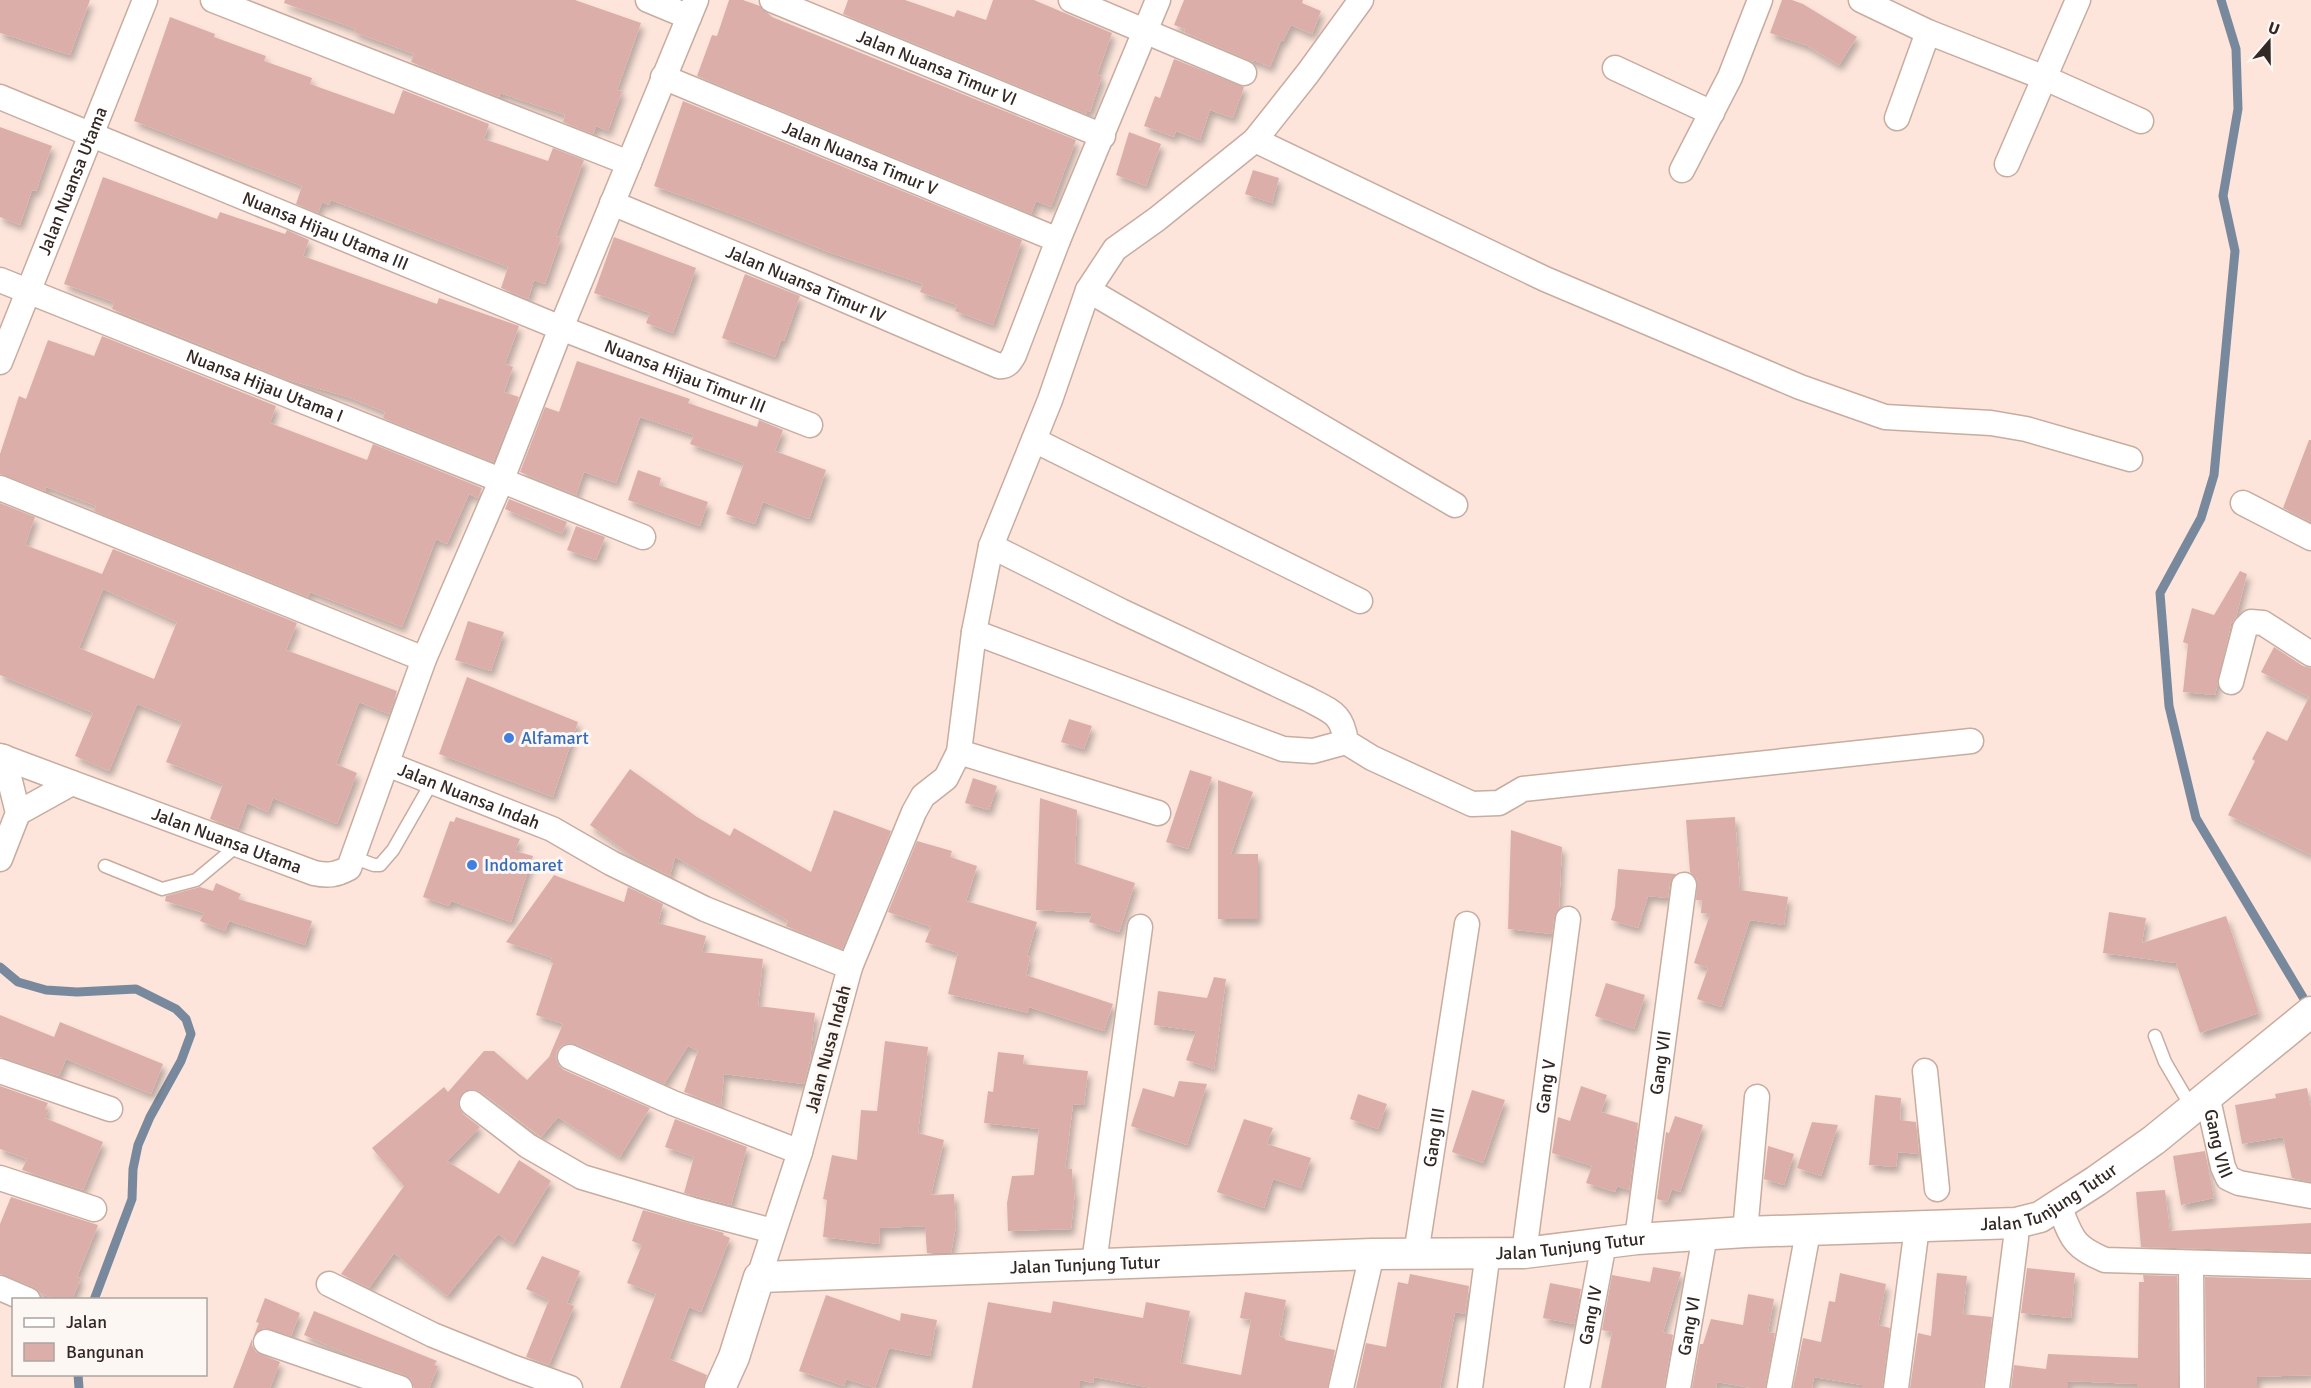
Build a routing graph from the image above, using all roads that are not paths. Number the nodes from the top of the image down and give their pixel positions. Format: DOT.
graph roads {
  1 [pos="145,0"];
  2 [pos="213,0"];
  3 [pos="648,0"];
  4 [pos="772,0"];
  5 [pos="1071,0"];
  6 [pos="1158,0"];
  7 [pos="1361,0"];
  8 [pos="1760,0"];
  9 [pos="1861,0"];
  10 [pos="2079,0"];
  11 [pos="692,9"];
  12 [pos="1145,32"];
  13 [pos="1928,32"];
  14 [pos="1615,68"];
  15 [pos="1245,73"];
  16 [pos="663,77"];
  17 [pos="2045,78"];
  18 [pos="0,97"];
  19 [pos="1712,113"];
  20 [pos="1897,118"];
  21 [pos="2141,121"];
  22 [pos="91,135"];
  23 [pos="1103,136"];
  24 [pos="1255,140"];
  25 [pos="628,163"];
  26 [pos="2007,164"];
  27 [pos="1682,170"];
  28 [pos="612,203"];
  29 [pos="1058,240"];
  30 [pos="0,280"];
  31 [pos="28,291"];
  32 [pos="1088,291"];
  33 [pos="561,328"];
  34 [pos="0,362"];
  35 [pos="810,425"];
  36 [pos="1034,440"];
  37 [pos="2130,459"];
  38 [pos="502,478"];
  39 [pos="0,488"];
  40 [pos="2243,503"];
  41 [pos="1455,506"];
  42 [pos="643,537"];
  43 [pos="2311,538"];
  44 [pos="991,546"];
  45 [pos="1360,601"];
  46 [pos="974,632"];
  47 [pos="2311,654"];
  48 [pos="424,659"];
  49 [pos="2231,682"];
  50 [pos="1971,741"];
  51 [pos="1346,742"];
  52 [pos="959,752"];
  53 [pos="2,757"];
  54 [pos="387,764"];
  55 [pos="432,782"];
  56 [pos="72,783"];
  57 [pos="18,813"];
  58 [pos="1158,813"];
  59 [pos="238,845"];
  60 [pos="355,858"];
  61 [pos="0,859"];
  62 [pos="611,863"];
  63 [pos="105,866"];
  64 [pos="1684,885"];
  65 [pos="1568,919"];
  66 [pos="1467,924"];
  67 [pos="1140,927"];
  68 [pos="850,967"];
  69 [pos="2311,1012"];
  70 [pos="2155,1036"];
  71 [pos="570,1057"];
  72 [pos="0,1071"];
  73 [pos="1925,1071"];
  74 [pos="1757,1097"];
  75 [pos="2200,1102"];
  76 [pos="472,1103"];
  77 [pos="110,1109"];
  78 [pos="800,1152"];
  79 [pos="0,1178"];
  80 [pos="1937,1190"];
  81 [pos="2311,1196"];
  82 [pos="2059,1206"];
  83 [pos="94,1209"];
  84 [pos="2016,1223"];
  85 [pos="1917,1227"];
  86 [pos="773,1231"];
  87 [pos="1745,1232"];
  88 [pos="1808,1232"];
  89 [pos="1705,1235"];
  90 [pos="1637,1239"];
  91 [pos="1605,1243"];
  92 [pos="1488,1252"];
  93 [pos="1524,1253"];
  94 [pos="1372,1254"];
  95 [pos="1416,1254"];
  96 [pos="1094,1263"];
  97 [pos="2191,1264"];
  98 [pos="2311,1266"];
  99 [pos="759,1276"];
  100 [pos="329,1284"];
  101 [pos="0,1288"];
  102 [pos="25,1298"];
  103 [pos="266,1342"];
  104 [pos="400,1388"];
  105 [pos="570,1388"];
  106 [pos="720,1388"];
  107 [pos="1341,1388"];
  108 [pos="1470,1388"];
  109 [pos="1577,1388"];
  110 [pos="1678,1388"];
  111 [pos="1779,1388"];
  112 [pos="1896,1388"];
  113 [pos="1997,1388"];
  114 [pos="2192,1388"];
  1 -- 22 [label="street, Jalan Nuansa Utama"];
  2 -- 25 [label="street"];
  3 -- 11 [label="street"];
  4 -- 23 [label="street, Jalan Nuansa Timur VI"];
  5 -- 12 [label="street"];
  6 -- 12 [label="street"];
  7 -- 24 [label="street"];
  8 -- 19 [label="street"];
  9 -- 13 [label="street"];
  10 -- 17 [label="street"];
  11 -- 16 [label="street"];
  12 -- 15 [label="street"];
  12 -- 23 [label="street"];
  13 -- 17 [label="street"];
  13 -- 20 [label="street"];
  14 -- 19 [label="street"];
  16 -- 25 [label="street"];
  16 -- 29 [label="street, Jalan Nuansa Timur V"];
  17 -- 21 [label="street"];
  17 -- 26 [label="street"];
  18 -- 22 [label="street, Nuansa Hijau Utama III"];
  19 -- 27 [label="street"];
  22 -- 31 [label="street, Jalan Nuansa Utama"];
  22 -- 33 [label="street, Nuansa Hijau Utama III"];
  23 -- 29 [label="street"];
  24 -- 32 [label="street"];
  24 -- 37 [label="street"];
  25 -- 28 [label="street"];
  28 -- 29 [label="street, Jalan Nuansa Timur IV"];
  28 -- 33 [label="street"];
  30 -- 31 [label="street, Nuansa Hijau Utama I"];
  31 -- 34 [label="street, Jalan Nuansa Utama"];
  31 -- 38 [label="street, Nuansa Hijau Utama I"];
  32 -- 36 [label="street"];
  32 -- 41 [label="street"];
  33 -- 35 [label="street, Nuansa Hijau Timur III"];
  33 -- 38 [label="street"];
  36 -- 44 [label="street"];
  36 -- 45 [label="street"];
  38 -- 42 [label="street, Nuansa Hijau Utama I"];
  38 -- 48 [label="street"];
  39 -- 48 [label="street"];
  40 -- 43 [label="street"];
  44 -- 46 [label="street"];
  44 -- 51 [label="street"];
  46 -- 51 [label="street"];
  46 -- 52 [label="street"];
  47 -- 49 [label="street"];
  48 -- 54 [label="street"];
  50 -- 51 [label="street"];
  52 -- 58 [label="street"];
  52 -- 68 [label="street"];
  53 -- 56 [label="street, Jalan Nuansa Utama"];
  53 -- 57 [label="street"];
  54 -- 55 [label="street, Jalan Nuansa Indah"];
  54 -- 60 [label="street"];
  55 -- 60 [label="lane"];
  55 -- 62 [label="street, Jalan Nuansa Indah"];
  56 -- 57 [label="street"];
  56 -- 59 [label="street, Jalan Nuansa Utama"];
  57 -- 61 [label="street"];
  59 -- 60 [label="street, Jalan Nuansa Utama"];
  59 -- 63 [label="lane"];
  62 -- 68 [label="street, Jalan Nusa Indah"];
  64 -- 90 [label="street, Gang VII"];
  65 -- 93 [label="street, Gang V"];
  66 -- 95 [label="street, Gang III"];
  67 -- 96 [label="street"];
  68 -- 78 [label="street, Jalan Nusa Indah"];
  69 -- 75 [label="street, Jalan Tunjung Tutur"];
  70 -- 75 [label="lane"];
  71 -- 78 [label="street"];
  72 -- 77 [label="street"];
  73 -- 80 [label="street"];
  74 -- 87 [label="street"];
  75 -- 81 [label="street, Gang VIII"];
  75 -- 82 [label="street, Jalan Tunjung Tutur"];
  76 -- 86 [label="street"];
  78 -- 86 [label="street, Jalan Nusa Indah"];
  79 -- 83 [label="street"];
  82 -- 84 [label="street, Jalan Tunjung Tutur"];
  82 -- 97 [label="street"];
  84 -- 85 [label="street, Jalan Tunjung Tutur"];
  84 -- 113 [label="street"];
  85 -- 88 [label="street, Jalan Tunjung Tutur"];
  85 -- 112 [label="street"];
  86 -- 99 [label="street, Jalan Nusa Indah"];
  87 -- 88 [label="street, Jalan Tunjung Tutur"];
  87 -- 89 [label="street, Jalan Tunjung Tutur"];
  88 -- 111 [label="street"];
  89 -- 90 [label="street, Jalan Tunjung Tutur"];
  89 -- 110 [label="street, Gang VI"];
  90 -- 91 [label="street, Jalan Tunjung Tutur"];
  91 -- 93 [label="street, Jalan Tunjung Tutur"];
  91 -- 109 [label="street, Gang IV"];
  92 -- 93 [label="street, Jalan Tunjung Tutur"];
  92 -- 95 [label="street, Jalan Tunjung Tutur"];
  92 -- 108 [label="street"];
  94 -- 95 [label="street, Jalan Tunjung Tutur"];
  94 -- 96 [label="street, Jalan Tunjung Tutur"];
  94 -- 107 [label="street"];
  96 -- 99 [label="street, Jalan Tunjung Tutur"];
  97 -- 98 [label="street"];
  97 -- 114 [label="street"];
  99 -- 106 [label="street"];
  100 -- 105 [label="street"];
  101 -- 102 [label="street"];
  103 -- 104 [label="street"];
}
